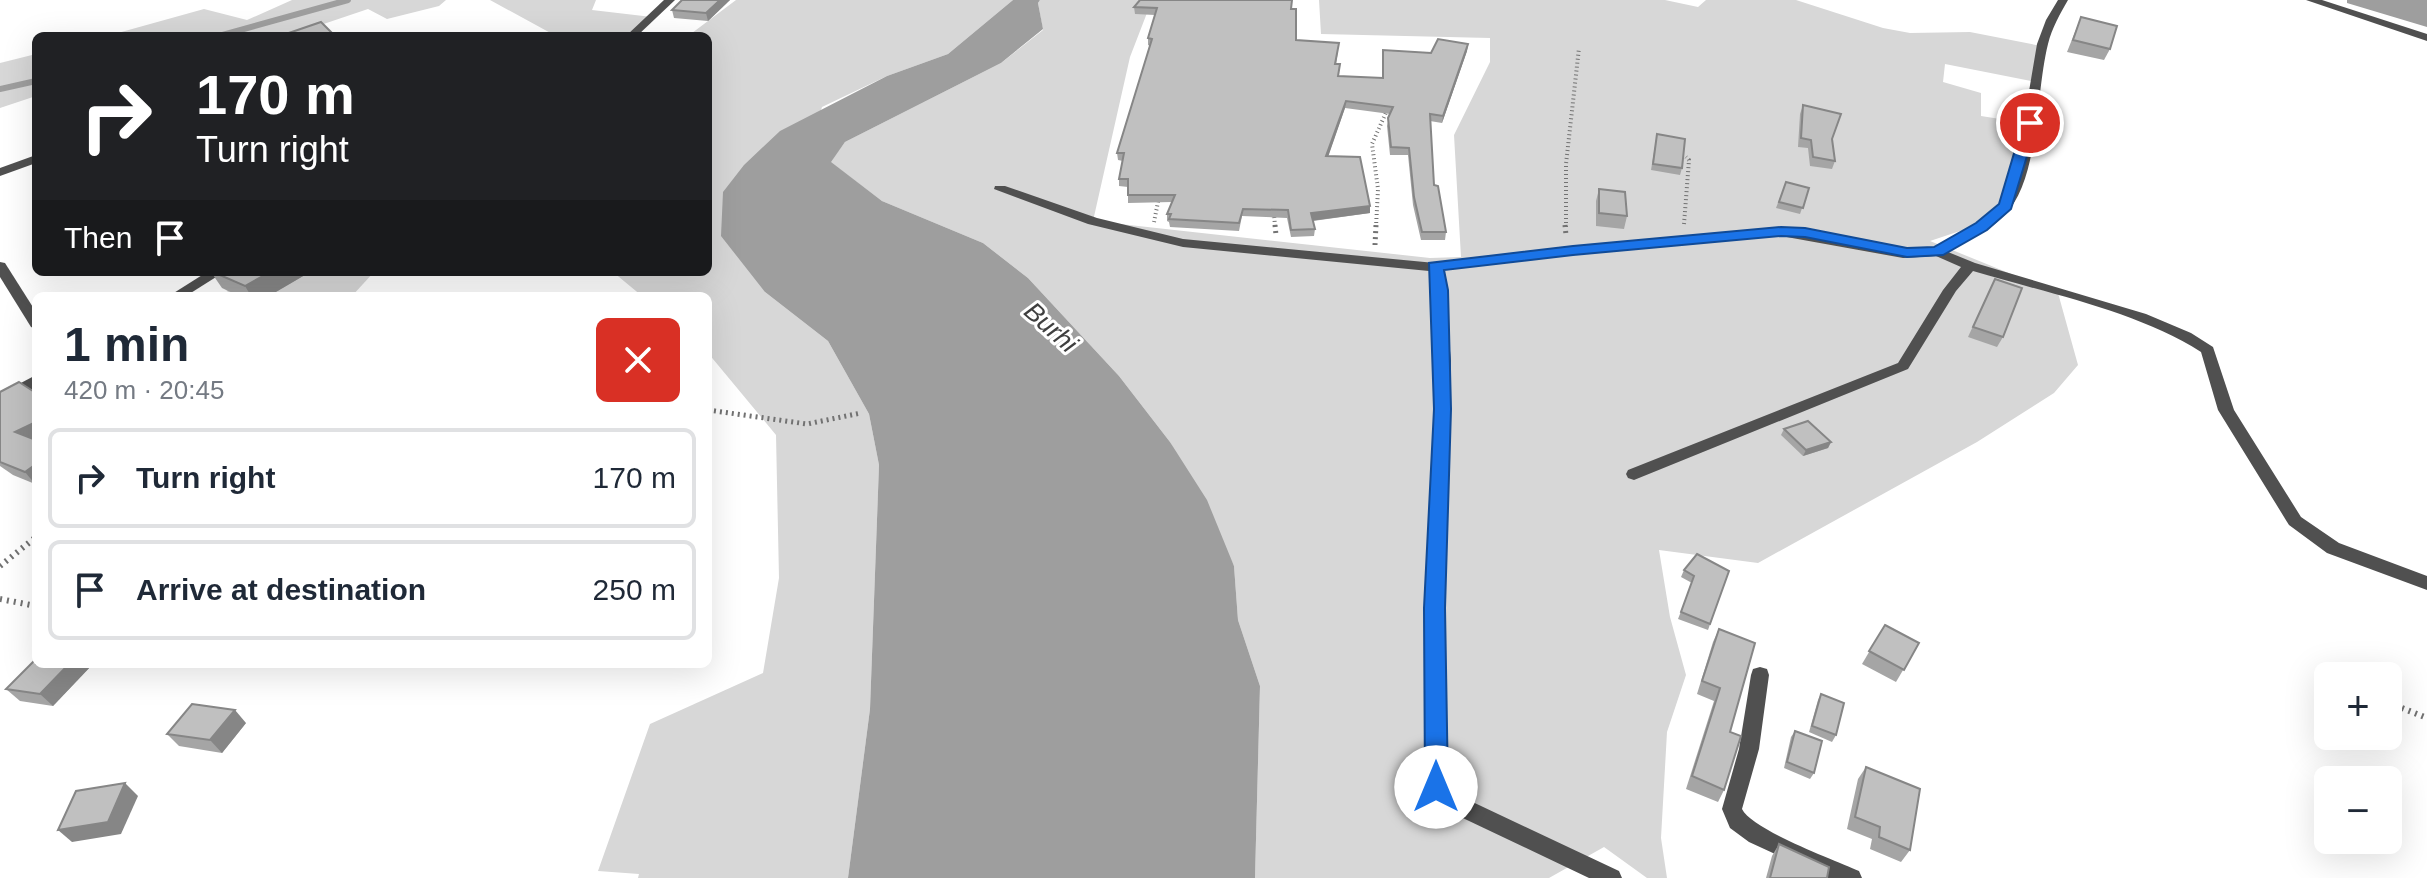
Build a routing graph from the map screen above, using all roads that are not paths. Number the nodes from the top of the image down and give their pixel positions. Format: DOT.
graph roads {
  1 [pos="670,0"];
  2 [pos="2063,0"];
  3 [pos="2311,0"];
  4 [pos="635,32"];
  5 [pos="2427,38"];
  6 [pos="32,160"];
  7 [pos="0,172"];
  8 [pos="1000,189"];
  9 [pos="1937,252"];
  10 [pos="0,266"];
  11 [pos="1970,266"];
  12 [pos="1435,267"];
  13 [pos="209,276"];
  14 [pos="183,292"];
  15 [pos="32,318"];
  16 [pos="32,382"];
  17 [pos="0,401"];
  18 [pos="1634,474"];
  19 [pos="2427,583"];
  20 [pos="1760,675"];
  21 [pos="1611,878"];
  22 [pos="1851,878"];
  1 -- 4 [label="street"];
  2 -- 9 [label="street"];
  3 -- 5 [label="street"];
  6 -- 7 [label="street"];
  8 -- 12 [label="street"];
  9 -- 11 [label="street"];
  9 -- 12 [label="street"];
  10 -- 15 [label="street"];
  11 -- 18 [label="street"];
  11 -- 19 [label="street"];
  12 -- 21 [label="street"];
  13 -- 14 [label="street"];
  16 -- 17 [label="street"];
  20 -- 22 [label="street"];
}
